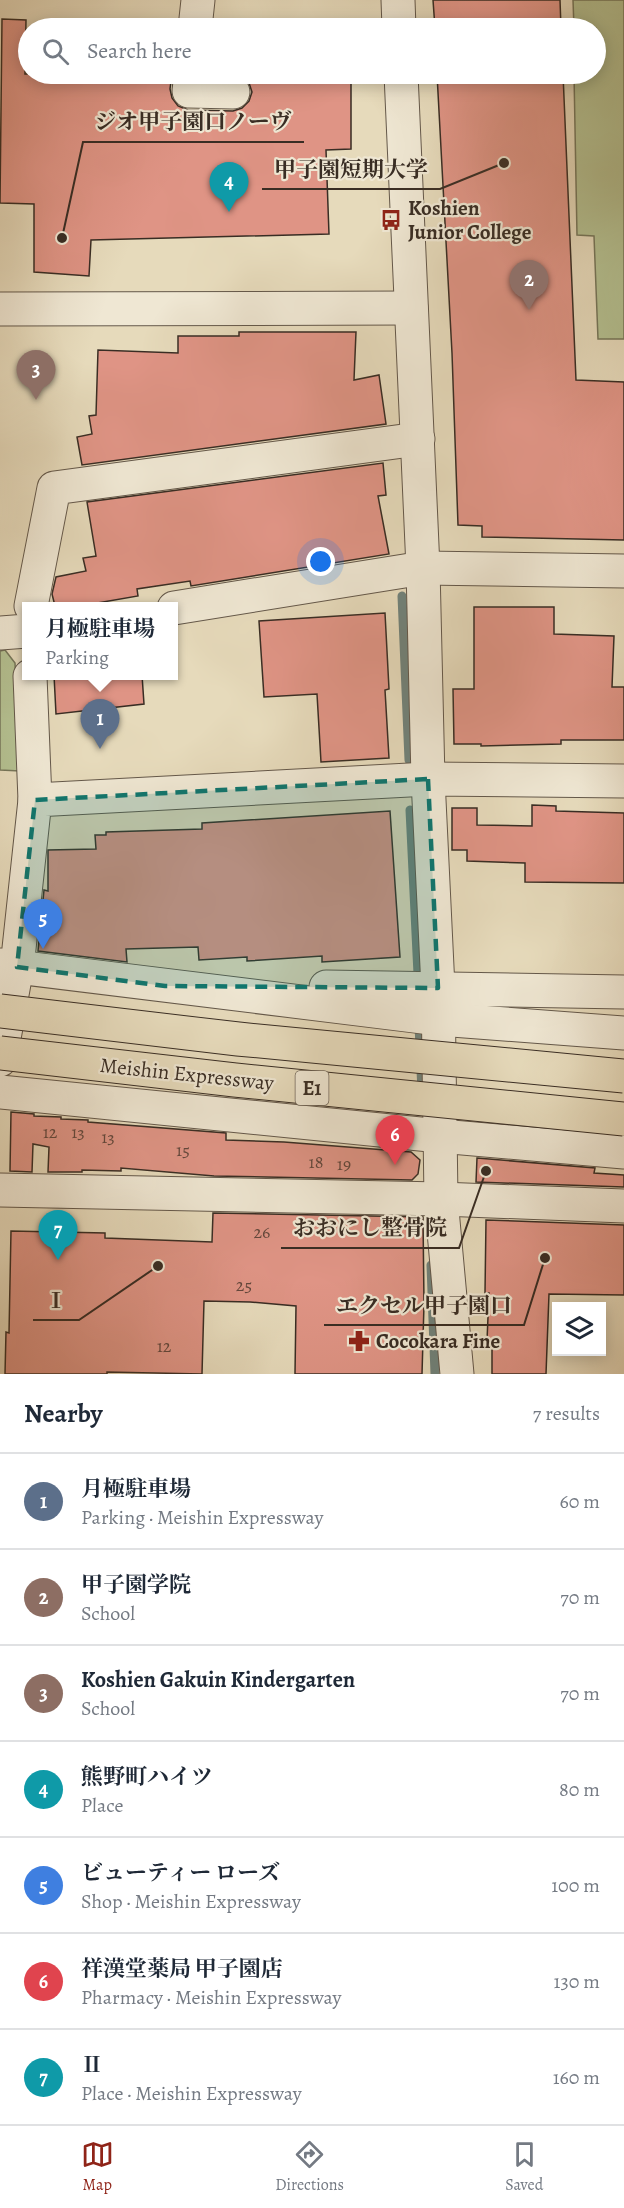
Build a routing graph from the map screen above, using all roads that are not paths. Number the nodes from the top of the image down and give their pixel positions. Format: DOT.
graph roads {
  1 [pos="198,0"];
  2 [pos="398,0"];
  3 [pos="196,18"];
  4 [pos="399,18"];
  5 [pos="190,84"];
  6 [pos="401,84"];
  7 [pos="233,92"];
  8 [pos="411,308"];
  9 [pos="0,309"];
  10 [pos="418,439"];
  11 [pos="423,568"];
  12 [pos="624,571"];
  13 [pos="32,602"];
  14 [pos="178,607"];
  15 [pos="22,631"];
  16 [pos="0,633"];
  17 [pos="30,680"];
  18 [pos="428,779"];
  19 [pos="624,781"];
  20 [pos="35,801"];
  21 [pos="8,966"];
  22 [pos="624,992"];
  23 [pos="438,1003"];
  24 [pos="0,1011"];
  25 [pos="624,1034"];
  26 [pos="0,1053"];
  27 [pos="0,1060"];
  28 [pos="624,1076"];
  29 [pos="0,1092"];
  30 [pos="624,1119"];
  31 [pos="440,1136"];
  32 [pos="624,1152"];
  33 [pos="0,1190"];
  34 [pos="441,1199"];
  35 [pos="624,1206"];
  36 [pos="457,1374"];
  1 -- 3 [label="street"];
  2 -- 4 [label="street"];
  5 -- 7 [label="street"];
  6 -- 8 [label="street"];
  8 -- 9 [label="street"];
  8 -- 10 [label="street"];
  10 -- 11 [label="street"];
  10 -- 13 [label="street"];
  11 -- 12 [label="street"];
  11 -- 14 [label="street"];
  11 -- 18 [label="street"];
  15 -- 16 [label="street"];
  17 -- 20 [label="street"];
  18 -- 19 [label="street"];
  18 -- 20 [label="street"];
  18 -- 23 [label="street"];
  20 -- 21 [label="street"];
  21 -- 23 [label="street"];
  21 -- 27 [label="street"];
  22 -- 23 [label="street"];
  23 -- 25 [label="street"];
  23 -- 31 [label="street"];
  24 -- 28 [label="highway, Meishin Expressway / E1, bridge"];
  26 -- 30 [label="highway, Meishin Expressway / E1, bridge"];
  29 -- 31 [label="street"];
  31 -- 32 [label="street"];
  31 -- 34 [label="street"];
  33 -- 34 [label="street"];
  34 -- 35 [label="street"];
  34 -- 36 [label="street"];
}
